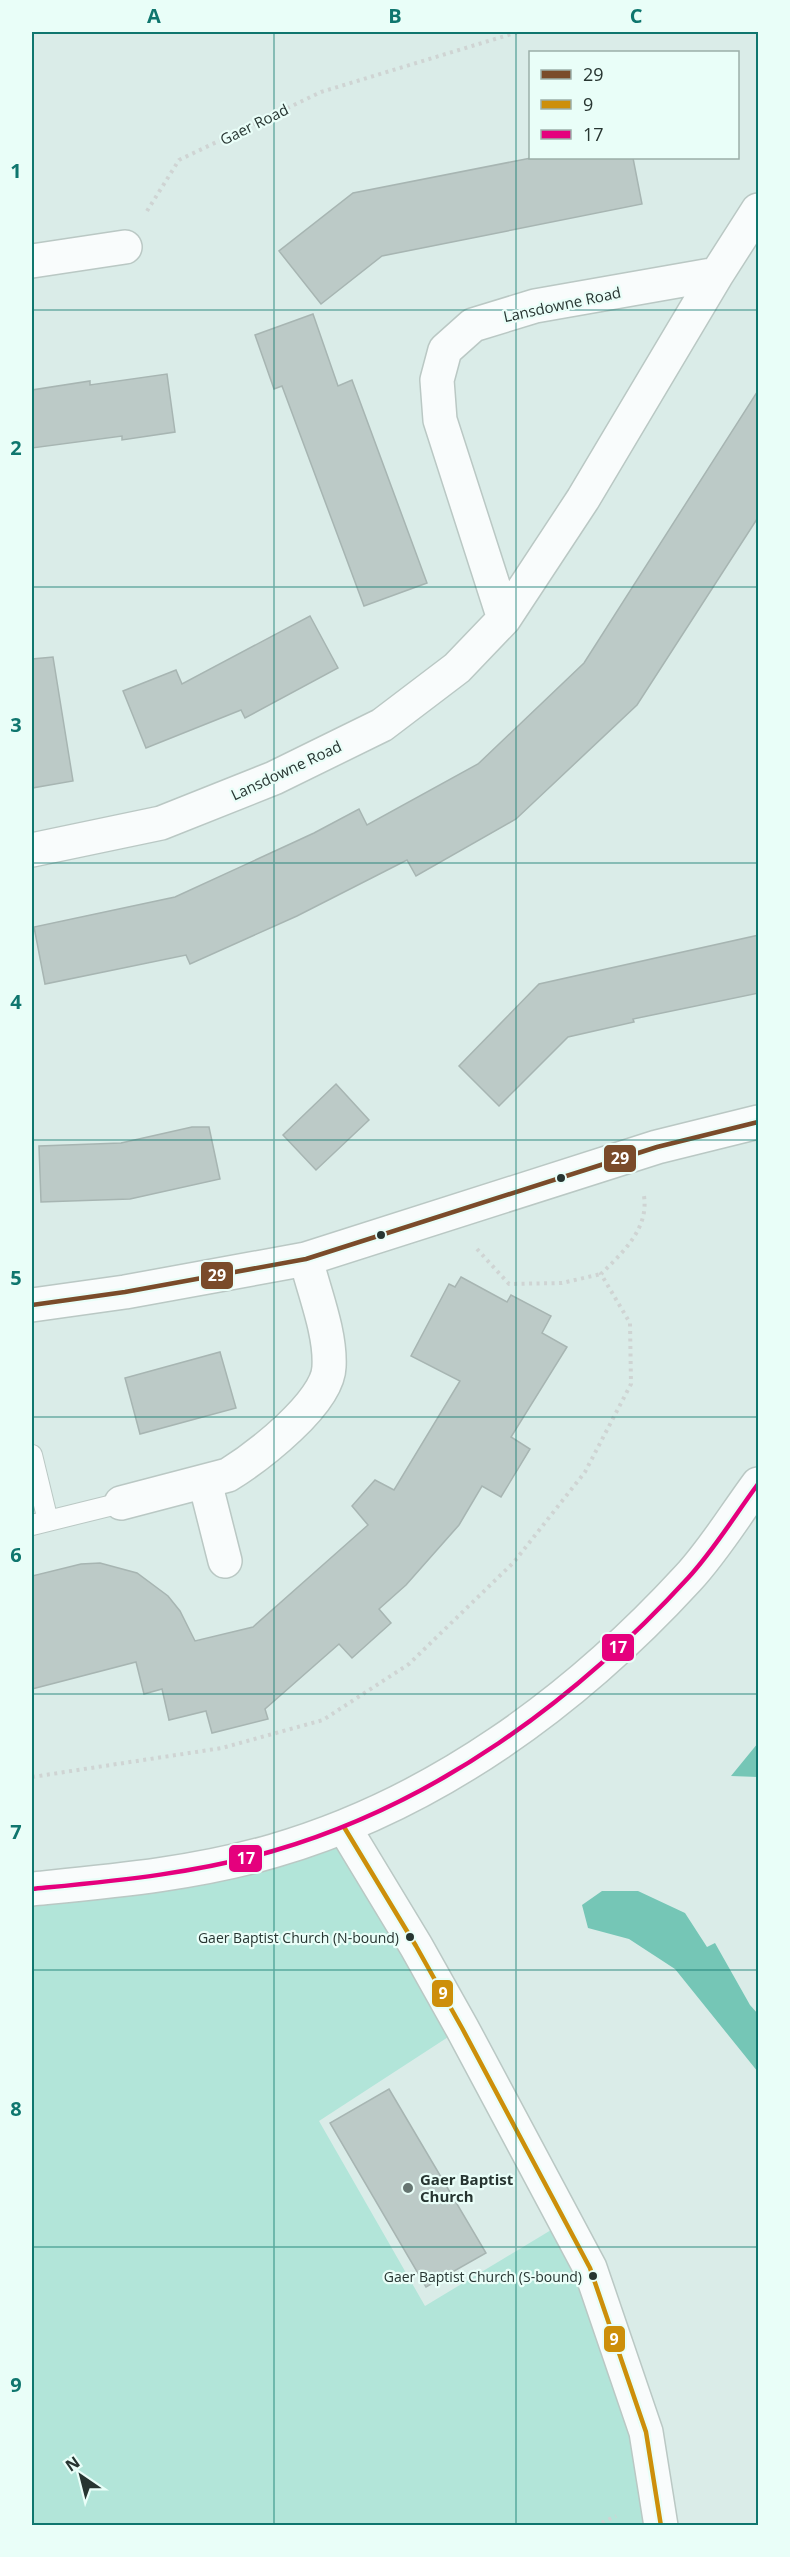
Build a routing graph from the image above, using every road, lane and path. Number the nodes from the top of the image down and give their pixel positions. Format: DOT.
graph roads {
  1 [pos="497,32"];
  2 [pos="518,32"];
  3 [pos="499,37"];
  4 [pos="759,210"];
  5 [pos="125,247"];
  6 [pos="32,261"];
  7 [pos="717,274"];
  8 [pos="504,619"];
  9 [pos="32,850"];
  10 [pos="759,1122"];
  11 [pos="637,1154"];
  12 [pos="446,1214"];
  13 [pos="306,1259"];
  14 [pos="601,1274"];
  15 [pos="32,1305"];
  16 [pos="32,1455"];
  17 [pos="205,1482"];
  18 [pos="759,1484"];
  19 [pos="121,1503"];
  20 [pos="40,1523"];
  21 [pos="225,1561"];
  22 [pos="32,1777"];
  23 [pos="344,1827"];
  24 [pos="32,1889"];
  25 [pos="661,2526"];
  1 -- 3 [label="path"];
  2 -- 3 [label="path, Gaer Road"];
  3 -- 5 [label="path, Gaer Road"];
  4 -- 7 [label="street, Lansdowne Road"];
  5 -- 6 [label="street"];
  7 -- 8 [label="street, Lansdowne Road"];
  7 -- 8 [label="street, Lansdowne Road"];
  8 -- 9 [label="street, Lansdowne Road"];
  10 -- 11 [label="street"];
  11 -- 12 [label="street"];
  11 -- 14 [label="path"];
  12 -- 13 [label="street"];
  12 -- 14 [label="path"];
  13 -- 15 [label="street"];
  13 -- 17 [label="street"];
  14 -- 22 [label="path"];
  16 -- 20 [label="lane"];
  17 -- 19 [label="street"];
  17 -- 21 [label="street"];
  18 -- 23 [label="street"];
  19 -- 20 [label="lane"];
  23 -- 24 [label="street"];
  23 -- 25 [label="street"];
}
